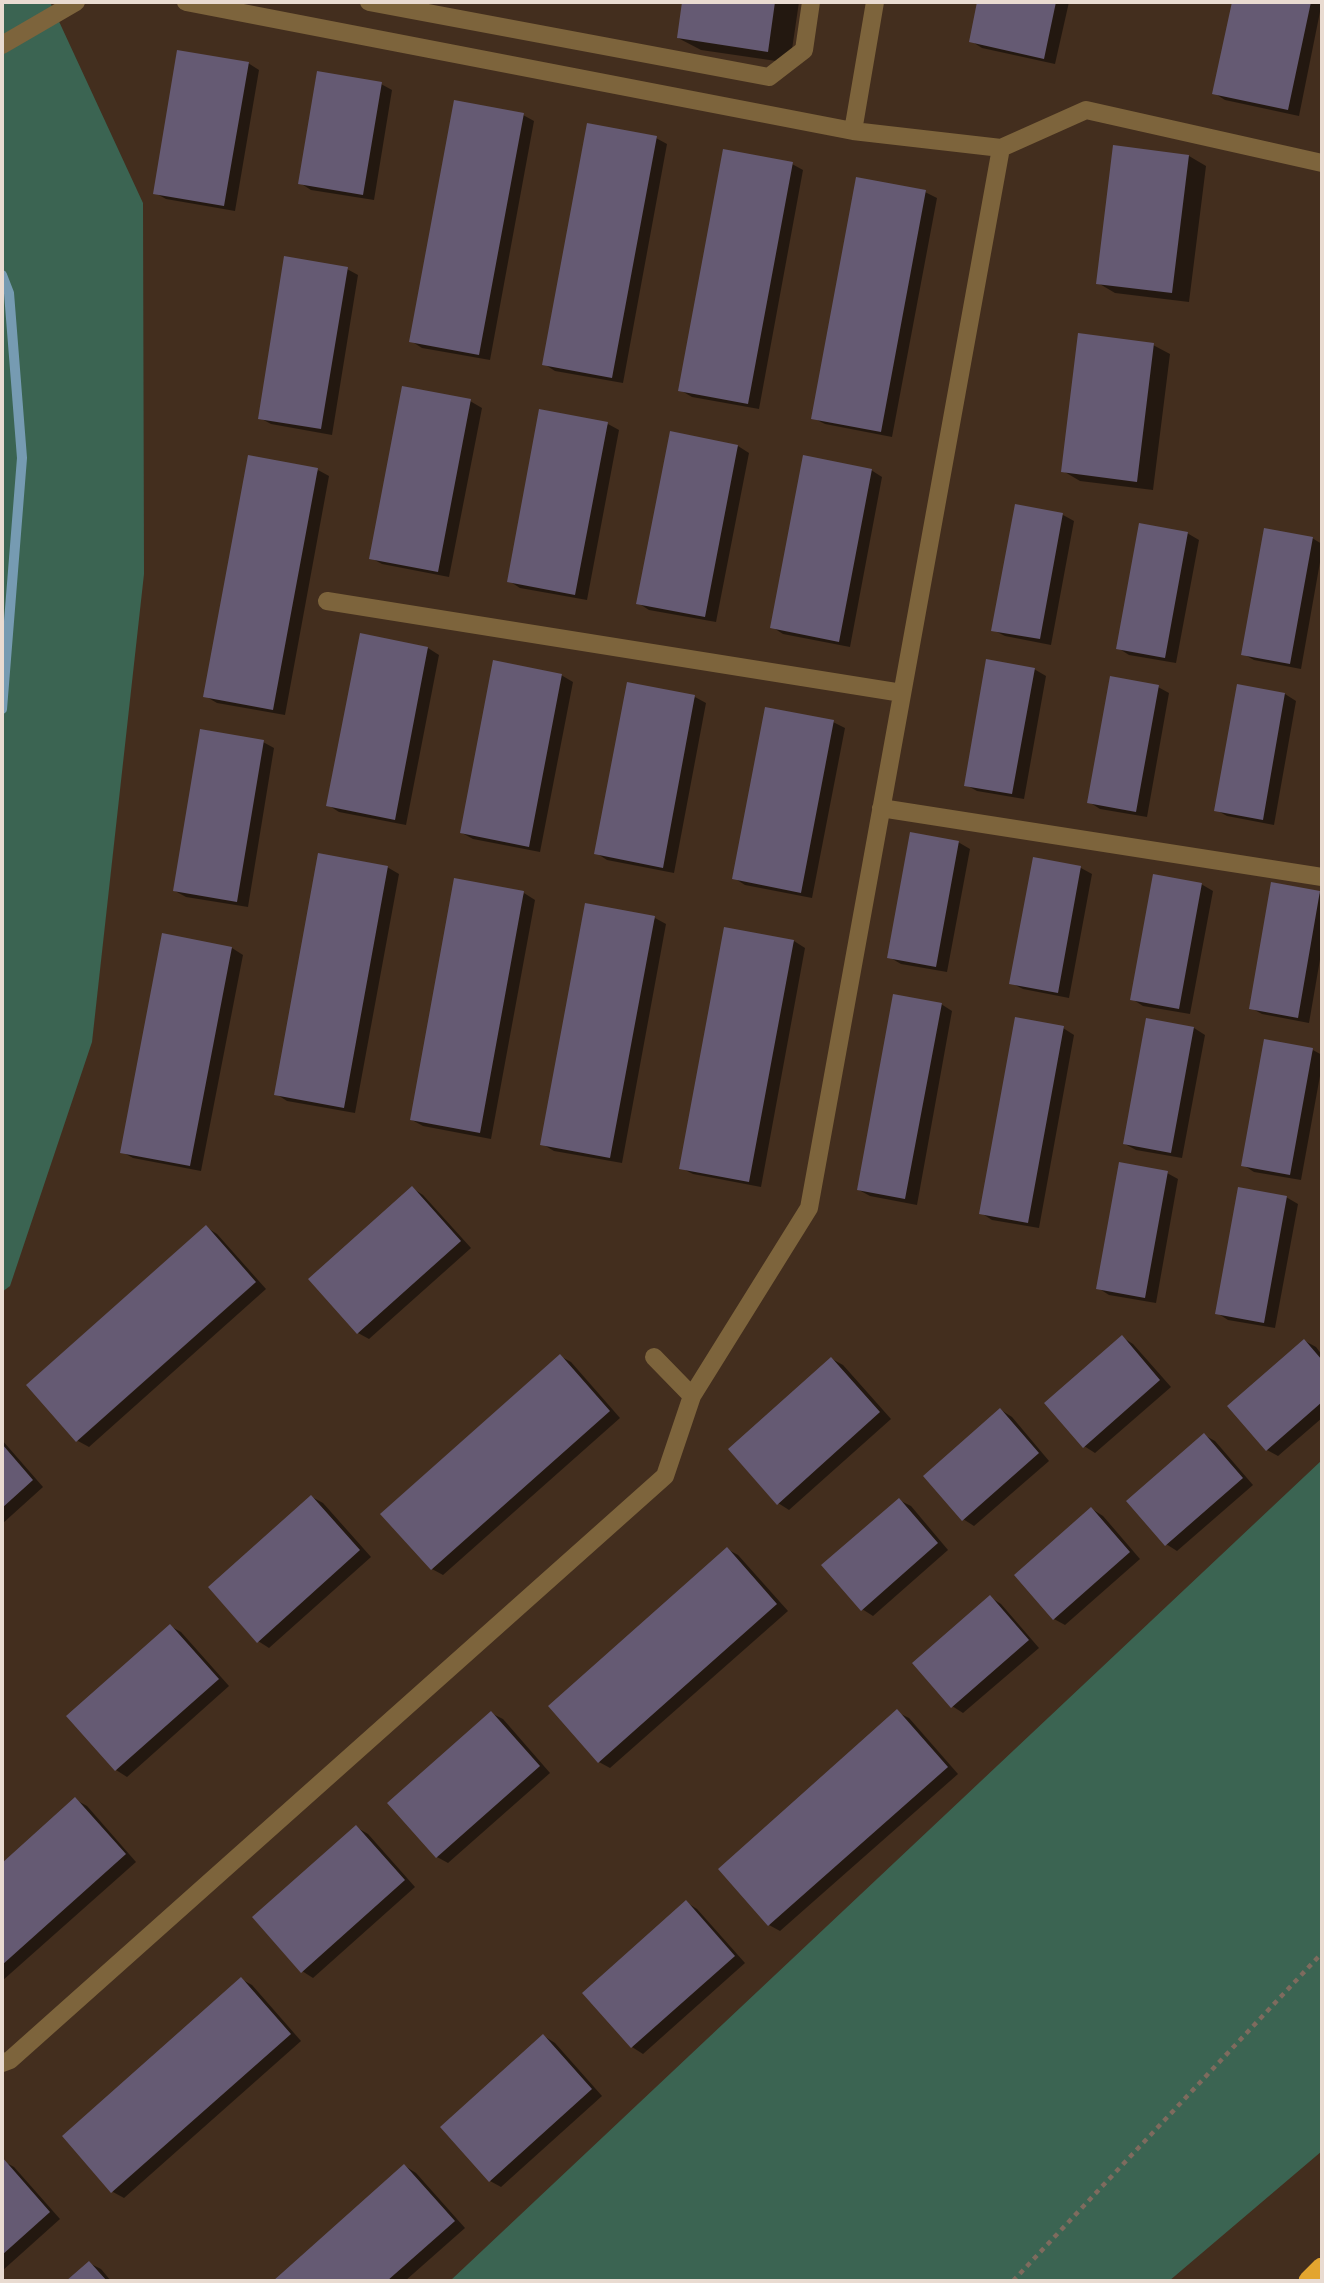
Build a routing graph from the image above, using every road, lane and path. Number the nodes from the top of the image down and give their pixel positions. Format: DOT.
graph roads {
  1 [pos="76,2"];
  2 [pos="186,2"];
  3 [pos="369,2"];
  4 [pos="811,2"];
  5 [pos="875,2"];
  6 [pos="2,45"];
  7 [pos="853,131"];
  8 [pos="1001,148"];
  9 [pos="1322,163"];
  10 [pos="327,601"];
  11 [pos="902,693"];
  12 [pos="881,808"];
  13 [pos="1322,877"];
  14 [pos="654,1356"];
  15 [pos="692,1396"];
  16 [pos="1322,1953"];
  17 [pos="2,2063"];
  18 [pos="1322,2269"];
  19 [pos="1013,2281"];
  20 [pos="1309,2281"];
  1 -- 6 [label="lane"];
  2 -- 7 [label="lane"];
  3 -- 4 [label="lane"];
  5 -- 7 [label="lane"];
  7 -- 8 [label="lane"];
  8 -- 9 [label="lane"];
  8 -- 11 [label="lane"];
  10 -- 11 [label="lane"];
  11 -- 12 [label="lane"];
  12 -- 13 [label="lane"];
  12 -- 15 [label="lane"];
  14 -- 15 [label="lane"];
  15 -- 17 [label="lane"];
  16 -- 19 [label="path"];
  18 -- 20 [label="highway"];
}
